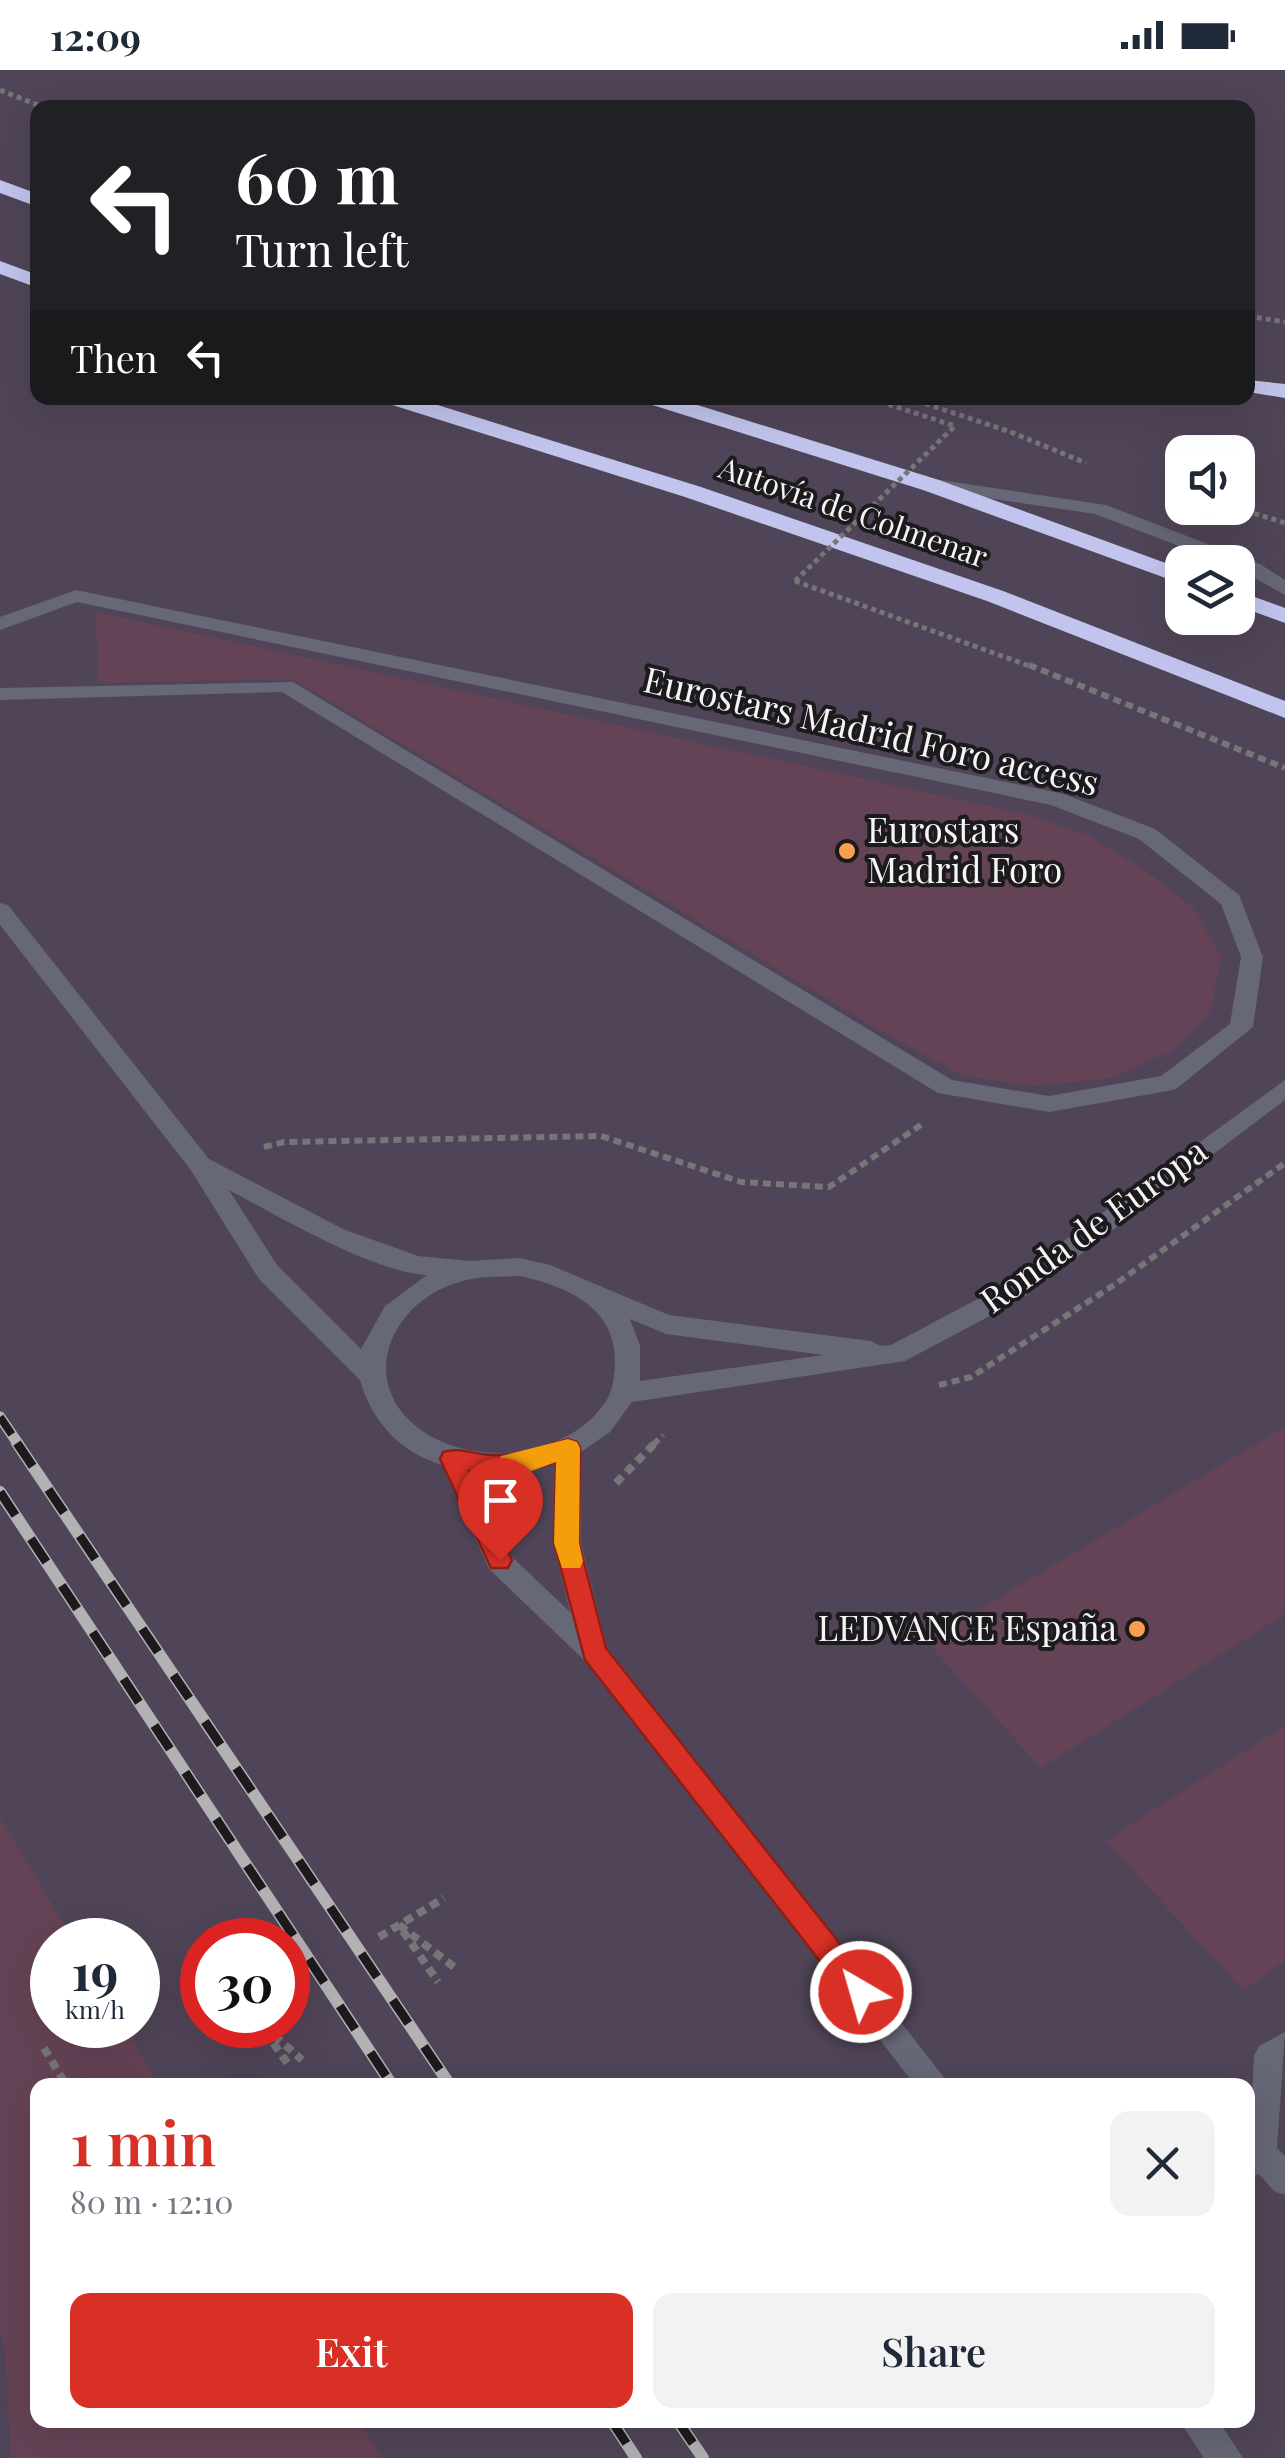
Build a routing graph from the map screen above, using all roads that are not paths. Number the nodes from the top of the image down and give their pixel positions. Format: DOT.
graph roads {
  1 [pos="0,171"];
  2 [pos="30,180"];
  3 [pos="0,186"];
  4 [pos="30,198"];
  5 [pos="0,267"];
  6 [pos="30,279"];
  7 [pos="1255,387"];
  8 [pos="1285,390"];
  9 [pos="416,405"];
  10 [pos="676,405"];
  11 [pos="932,485"];
  12 [pos="1165,571"];
  13 [pos="1285,588"];
  14 [pos="1255,605"];
  15 [pos="1285,616"];
  16 [pos="0,624"];
  17 [pos="0,694"];
  18 [pos="1285,710"];
  19 [pos="0,910"];
  20 [pos="1285,1088"];
  21 [pos="200,1164"];
  22 [pos="476,1268"];
  23 [pos="596,1295"];
  24 [pos="896,1354"];
  25 [pos="370,1374"];
  26 [pos="624,1392"];
  27 [pos="568,1448"];
  28 [pos="452,1459"];
  29 [pos="594,1652"];
  30 [pos="1285,2046"];
  31 [pos="929,2078"];
  32 [pos="1255,2152"];
  33 [pos="1255,2159"];
  34 [pos="1285,2180"];
  35 [pos="1202,2428"];
  36 [pos="1226,2458"];
  1 -- 2 [label="highway"];
  3 -- 4 [label="highway"];
  5 -- 6 [label="highway"];
  7 -- 8 [label="highway"];
  9 -- 18 [label="highway, Autovía de Colmenar"];
  10 -- 11 [label="highway, Autovía de Colmenar"];
  11 -- 12 [label="highway, Autovía de Colmenar"];
  11 -- 13 [label="street"];
  14 -- 15 [label="highway"];
  16 -- 17 [label="street, Eurostars Madrid Foro access"];
  19 -- 21 [label="street"];
  20 -- 24 [label="street, Ronda de Europa"];
  21 -- 22 [label="street"];
  21 -- 25 [label="street"];
  22 -- 23 [label="street"];
  22 -- 25 [label="street"];
  23 -- 24 [label="street"];
  23 -- 26 [label="street"];
  24 -- 26 [label="street, Ronda de Europa"];
  25 -- 28 [label="street"];
  26 -- 27 [label="street"];
  27 -- 28 [label="street"];
  27 -- 29 [label="street"];
  28 -- 29 [label="street"];
  29 -- 31 [label="street"];
  30 -- 32 [label="street"];
  33 -- 34 [label="street"];
  35 -- 36 [label="street"];
}
